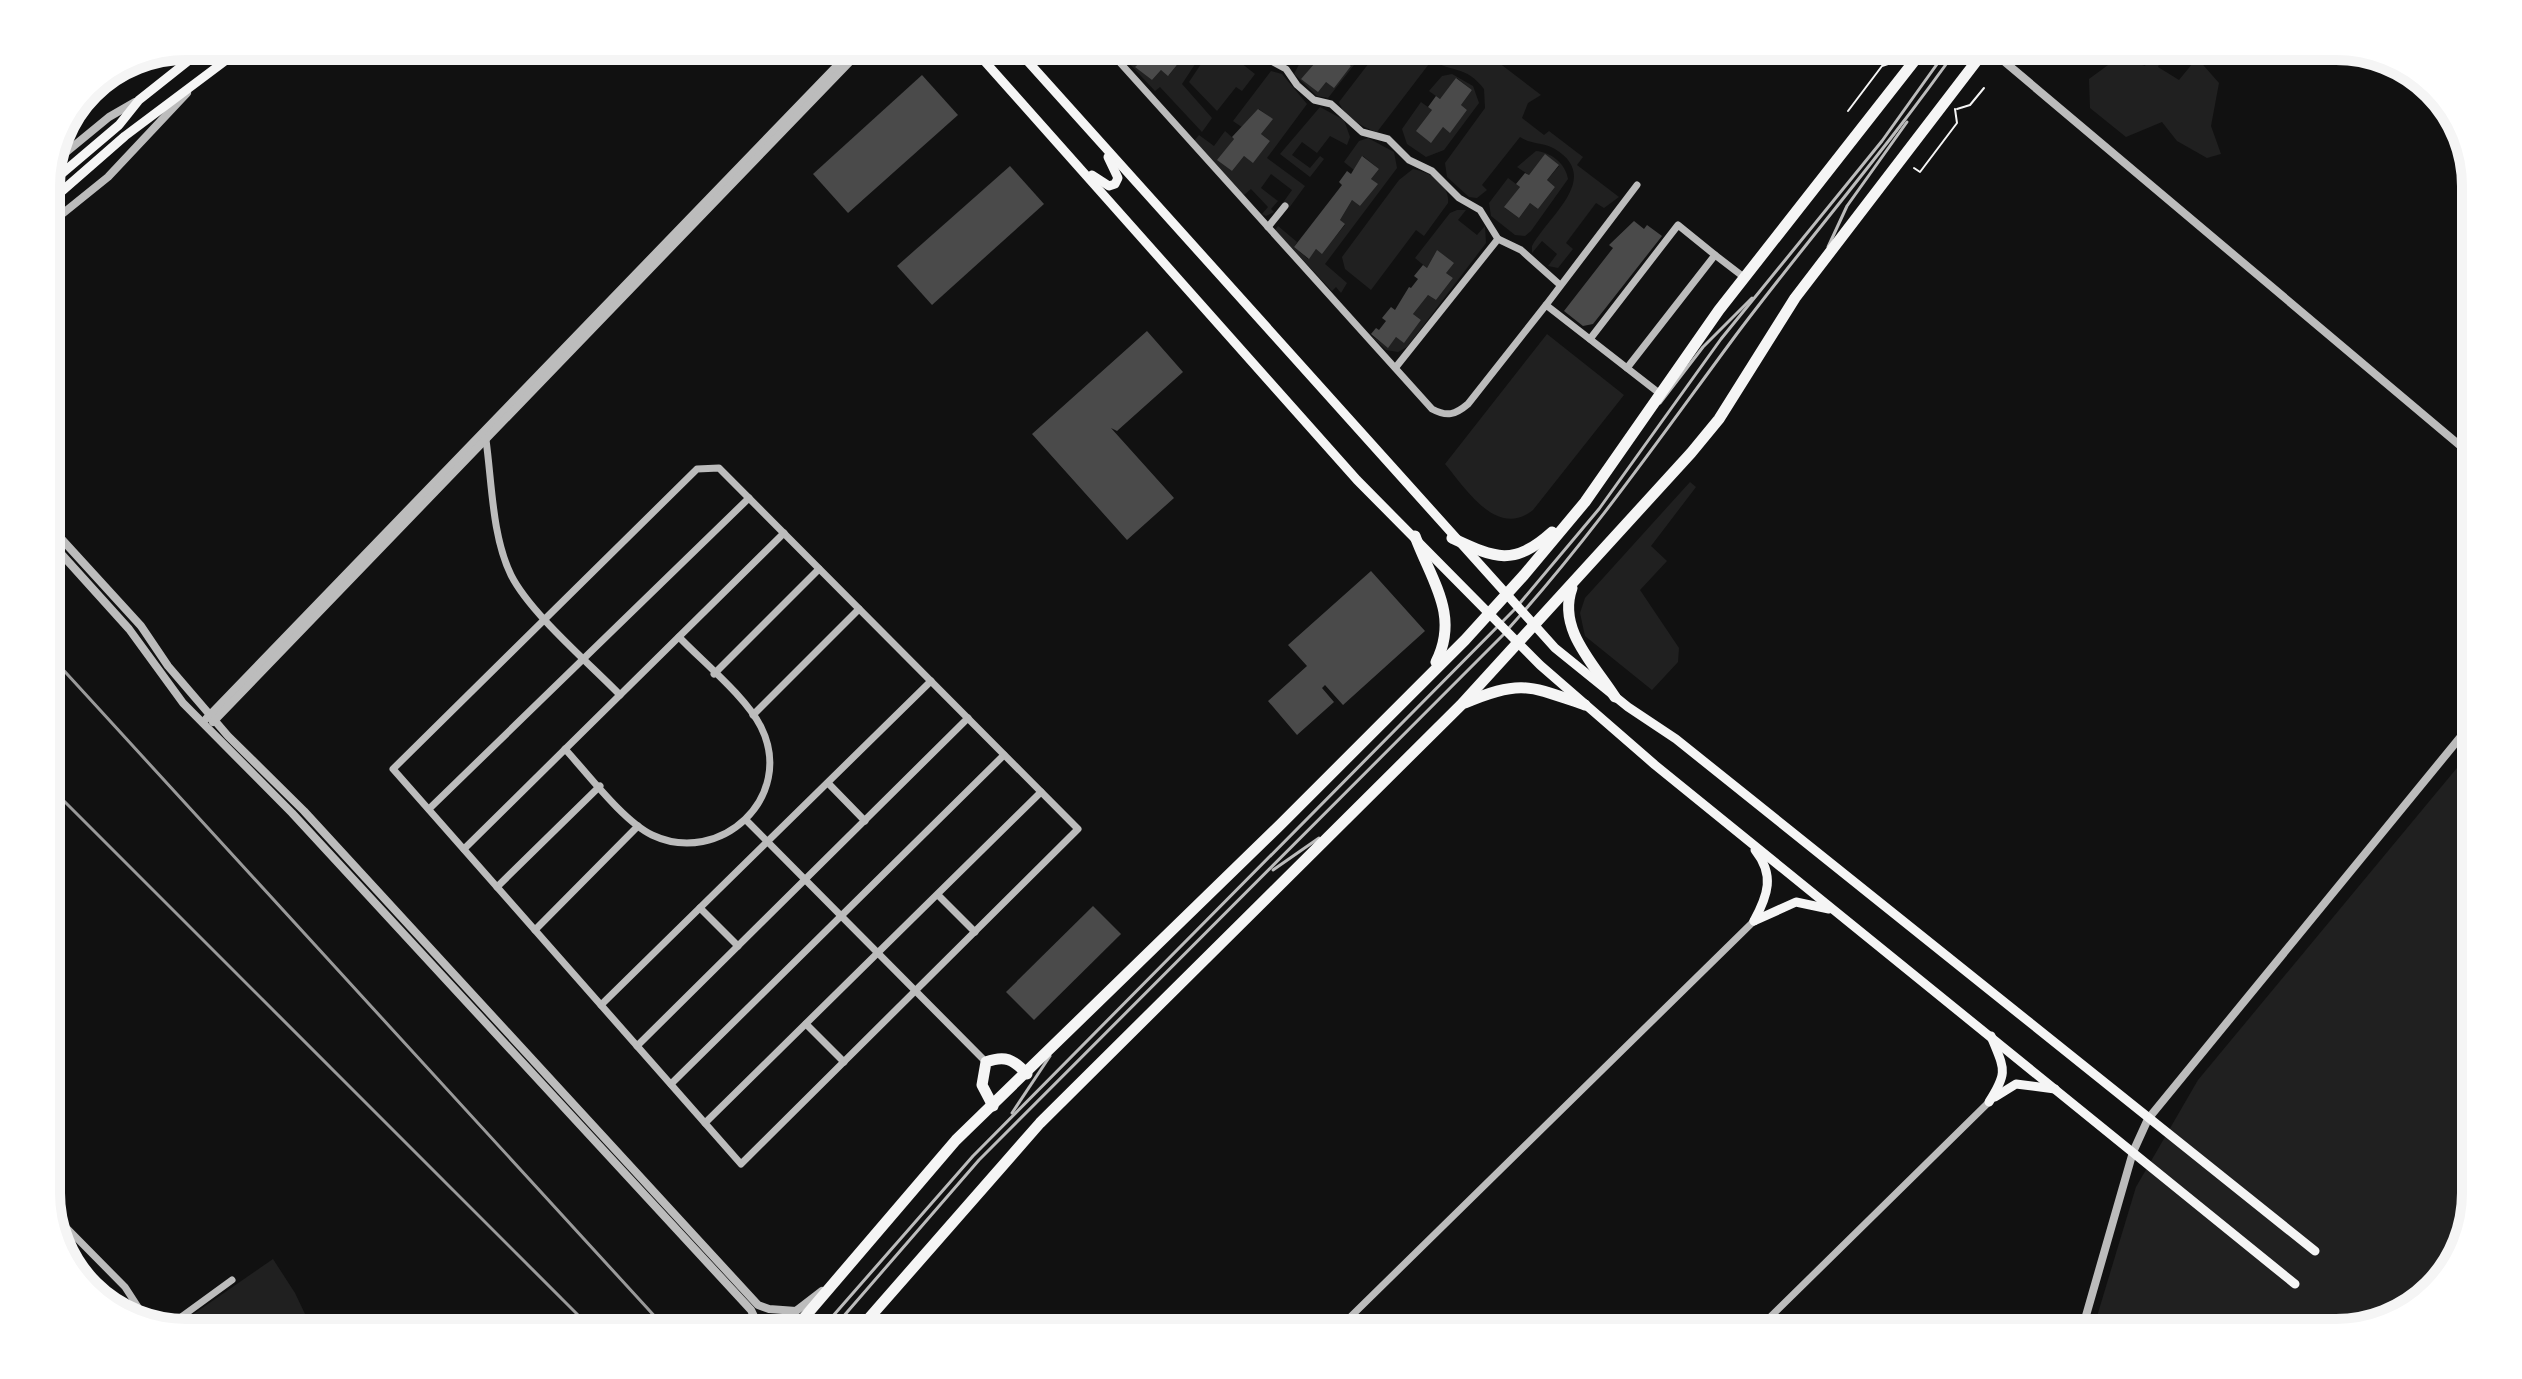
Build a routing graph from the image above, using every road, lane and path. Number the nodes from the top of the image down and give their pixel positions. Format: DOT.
graph roads {
  1 [pos="186,60"];
  2 [pos="228,60"];
  3 [pos="843,60"];
  4 [pos="852,60"];
  5 [pos="983,60"];
  6 [pos="1026,60"];
  7 [pos="1118,60"];
  8 [pos="1272,60"];
  9 [pos="1894,60"];
  10 [pos="1915,60"];
  11 [pos="1940,60"];
  12 [pos="1949,60"];
  13 [pos="1977,60"];
  14 [pos="2005,60"];
  15 [pos="1984,88"];
  16 [pos="190,91"];
  17 [pos="139,100"];
  18 [pos="1916,107"];
  19 [pos="1848,111"];
  20 [pos="1096,138"];
  21 [pos="64,154"];
  22 [pos="1073,161"];
  23 [pos="1914,168"];
  24 [pos="61,175"];
  25 [pos="1637,185"];
  26 [pos="60,193"];
  27 [pos="1285,206"];
  28 [pos="60,216"];
  29 [pos="1268,227"];
  30 [pos="1498,239"];
  31 [pos="1715,255"];
  32 [pos="1822,261"];
  33 [pos="1745,278"];
  34 [pos="1559,284"];
  35 [pos="1764,287"];
  36 [pos="1546,305"];
  37 [pos="1590,339"];
  38 [pos="1396,367"];
  39 [pos="1627,368"];
  40 [pos="1659,393"];
  41 [pos="1634,429"];
  42 [pos="486,440"];
  43 [pos="2462,447"];
  44 [pos="749,498"];
  45 [pos="1585,502"];
  46 [pos="784,533"];
  47 [pos="1415,536"];
  48 [pos="60,537"];
  49 [pos="1452,538"];
  50 [pos="60,553"];
  51 [pos="819,569"];
  52 [pos="1574,582"];
  53 [pos="1506,595"];
  54 [pos="859,609"];
  55 [pos="1520,610"];
  56 [pos="1488,615"];
  57 [pos="546,618"];
  58 [pos="1535,626"];
  59 [pos="1503,629"];
  60 [pos="679,637"];
  61 [pos="1518,644"];
  62 [pos="585,658"];
  63 [pos="714,674"];
  64 [pos="1430,674"];
  65 [pos="931,681"];
  66 [pos="620,695"];
  67 [pos="1615,697"];
  68 [pos="1461,705"];
  69 [pos="1585,705"];
  70 [pos="753,715"];
  71 [pos="212,718"];
  72 [pos="968,718"];
  73 [pos="204,726"];
  74 [pos="2462,735"];
  75 [pos="565,749"];
  76 [pos="1004,755"];
  77 [pos="828,783"];
  78 [pos="600,786"];
  79 [pos="1041,792"];
  80 [pos="429,809"];
  81 [pos="746,820"];
  82 [pos="865,821"];
  83 [pos="1344,821"];
  84 [pos="638,826"];
  85 [pos="1746,838"];
  86 [pos="767,842"];
  87 [pos="464,849"];
  88 [pos="1266,874"];
  89 [pos="805,880"];
  90 [pos="497,887"];
  91 [pos="938,895"];
  92 [pos="700,908"];
  93 [pos="1836,911"];
  94 [pos="841,916"];
  95 [pos="1754,921"];
  96 [pos="535,930"];
  97 [pos="975,932"];
  98 [pos="738,946"];
  99 [pos="878,953"];
  100 [pos="915,991"];
  101 [pos="601,1005"];
  102 [pos="806,1024"];
  103 [pos="1989,1033"];
  104 [pos="637,1046"];
  105 [pos="1056,1046"];
  106 [pos="844,1062"];
  107 [pos="986,1062"];
  108 [pos="1027,1074"];
  109 [pos="671,1084"];
  110 [pos="2059,1090"];
  111 [pos="1989,1102"];
  112 [pos="993,1106"];
  113 [pos="2148,1119"];
  114 [pos="705,1123"];
  115 [pos="1006,1123"];
  116 [pos="2133,1152"];
  117 [pos="64,1226"];
  118 [pos="2315,1251"];
  119 [pos="841,1274"];
  120 [pos="232,1280"];
  121 [pos="2295,1284"];
  122 [pos="140,1310"];
  123 [pos="179,1319"];
  124 [pos="755,1319"];
  125 [pos="805,1319"];
  126 [pos="831,1319"];
  127 [pos="841,1319"];
  128 [pos="868,1319"];
  129 [pos="1348,1319"];
  130 [pos="1768,1319"];
  131 [pos="2085,1319"];
  1 -- 17 [label="main road"];
  2 -- 16 [label="main road"];
  3 -- 71 [label="street"];
  4 -- 42 [label="street"];
  5 -- 22 [label="main road"];
  6 -- 20 [label="main road"];
  7 -- 29 [label="street"];
  8 -- 30 [label="street"];
  9 -- 19 [label="path"];
  10 -- 33 [label="main road"];
  11 -- 35 [label="lane"];
  12 -- 18 [label="lane"];
  13 -- 32 [label="main road"];
  14 -- 43 [label="street"];
  15 -- 23 [label="path"];
  16 -- 26 [label="main road"];
  16 -- 28 [label="street"];
  17 -- 21 [label="street"];
  17 -- 24 [label="main road"];
  18 -- 32 [label="lane"];
  18 -- 55 [label="lane"];
  20 -- 22 [label="main road"];
  20 -- 49 [label="main road"];
  22 -- 47 [label="main road"];
  25 -- 34 [label="street"];
  27 -- 29 [label="street"];
  29 -- 38 [label="street"];
  30 -- 34 [label="street"];
  30 -- 38 [label="street"];
  31 -- 33 [label="street"];
  31 -- 37 [label="street"];
  31 -- 39 [label="street"];
  32 -- 52 [label="main road"];
  33 -- 40 [label="main road"];
  34 -- 36 [label="street"];
  35 -- 41 [label="lane"];
  35 -- 55 [label="lane"];
  36 -- 37 [label="street"];
  36 -- 38 [label="street"];
  37 -- 39 [label="street"];
  39 -- 40 [label="street"];
  40 -- 41 [label="main road"];
  41 -- 45 [label="main road"];
  42 -- 57 [label="street"];
  42 -- 71 [label="street"];
  44 -- 46 [label="street"];
  44 -- 57 [label="street"];
  44 -- 62 [label="street"];
  45 -- 49 [label="main road"];
  45 -- 53 [label="main road"];
  46 -- 51 [label="street"];
  46 -- 60 [label="street"];
  47 -- 56 [label="main road"];
  47 -- 64 [label="main road"];
  48 -- 71 [label="street"];
  49 -- 53 [label="main road"];
  50 -- 73 [label="street"];
  51 -- 54 [label="street"];
  51 -- 63 [label="street"];
  52 -- 58 [label="main road"];
  52 -- 67 [label="main road"];
  53 -- 55 [label="main road"];
  53 -- 56 [label="main road"];
  54 -- 65 [label="street"];
  54 -- 70 [label="street"];
  55 -- 58 [label="main road"];
  55 -- 59 [label="lane"];
  55 -- 59 [label="lane"];
  56 -- 59 [label="main road"];
  56 -- 64 [label="main road"];
  57 -- 62 [label="street"];
  57 -- 80 [label="street"];
  58 -- 61 [label="main road"];
  58 -- 67 [label="main road"];
  59 -- 61 [label="main road"];
  59 -- 88 [label="lane"];
  59 -- 115 [label="lane"];
  60 -- 63 [label="street"];
  60 -- 66 [label="street"];
  61 -- 68 [label="main road"];
  61 -- 69 [label="main road"];
  62 -- 66 [label="street"];
  62 -- 80 [label="street"];
  63 -- 70 [label="street"];
  64 -- 105 [label="main road"];
  65 -- 72 [label="street"];
  65 -- 77 [label="street"];
  66 -- 75 [label="street"];
  67 -- 113 [label="main road"];
  68 -- 69 [label="main road"];
  68 -- 83 [label="main road"];
  69 -- 85 [label="main road"];
  70 -- 81 [label="street"];
  71 -- 73 [label="street"];
  71 -- 119 [label="street"];
  72 -- 76 [label="street"];
  72 -- 82 [label="street"];
  73 -- 124 [label="street"];
  74 -- 113 [label="street"];
  75 -- 78 [label="street"];
  75 -- 87 [label="street"];
  76 -- 79 [label="street"];
  76 -- 94 [label="street"];
  77 -- 82 [label="street"];
  77 -- 86 [label="street"];
  78 -- 84 [label="street"];
  78 -- 90 [label="street"];
  79 -- 91 [label="street"];
  79 -- 97 [label="street"];
  80 -- 87 [label="street"];
  81 -- 84 [label="street"];
  81 -- 86 [label="street"];
  82 -- 89 [label="street"];
  83 -- 88 [label="lane"];
  83 -- 128 [label="main road"];
  84 -- 96 [label="street"];
  85 -- 93 [label="main road"];
  85 -- 95 [label="main road"];
  86 -- 89 [label="street"];
  86 -- 92 [label="street"];
  87 -- 90 [label="street"];
  88 -- 127 [label="lane"];
  89 -- 94 [label="street"];
  89 -- 98 [label="street"];
  90 -- 96 [label="street"];
  91 -- 97 [label="street"];
  91 -- 99 [label="street"];
  92 -- 98 [label="street"];
  92 -- 101 [label="street"];
  93 -- 95 [label="main road"];
  93 -- 103 [label="main road"];
  94 -- 99 [label="street"];
  94 -- 109 [label="street"];
  95 -- 129 [label="street"];
  96 -- 101 [label="street"];
  97 -- 100 [label="street"];
  98 -- 104 [label="street"];
  99 -- 100 [label="street"];
  99 -- 102 [label="street"];
  100 -- 106 [label="street"];
  100 -- 107 [label="street"];
  101 -- 104 [label="street"];
  102 -- 106 [label="street"];
  102 -- 114 [label="street"];
  103 -- 110 [label="main road"];
  103 -- 111 [label="main road"];
  104 -- 109 [label="street"];
  105 -- 108 [label="main road"];
  105 -- 115 [label="lane"];
  106 -- 114 [label="street"];
  107 -- 108 [label="main road"];
  107 -- 112 [label="main road"];
  108 -- 112 [label="main road"];
  109 -- 114 [label="street"];
  110 -- 111 [label="main road"];
  110 -- 116 [label="main road"];
  111 -- 130 [label="street"];
  112 -- 119 [label="main road"];
  113 -- 116 [label="street"];
  113 -- 118 [label="main road"];
  115 -- 126 [label="lane"];
  116 -- 121 [label="main road"];
  116 -- 131 [label="street"];
  117 -- 122 [label="street"];
  119 -- 125 [label="main road"];
  120 -- 123 [label="street"];
}
